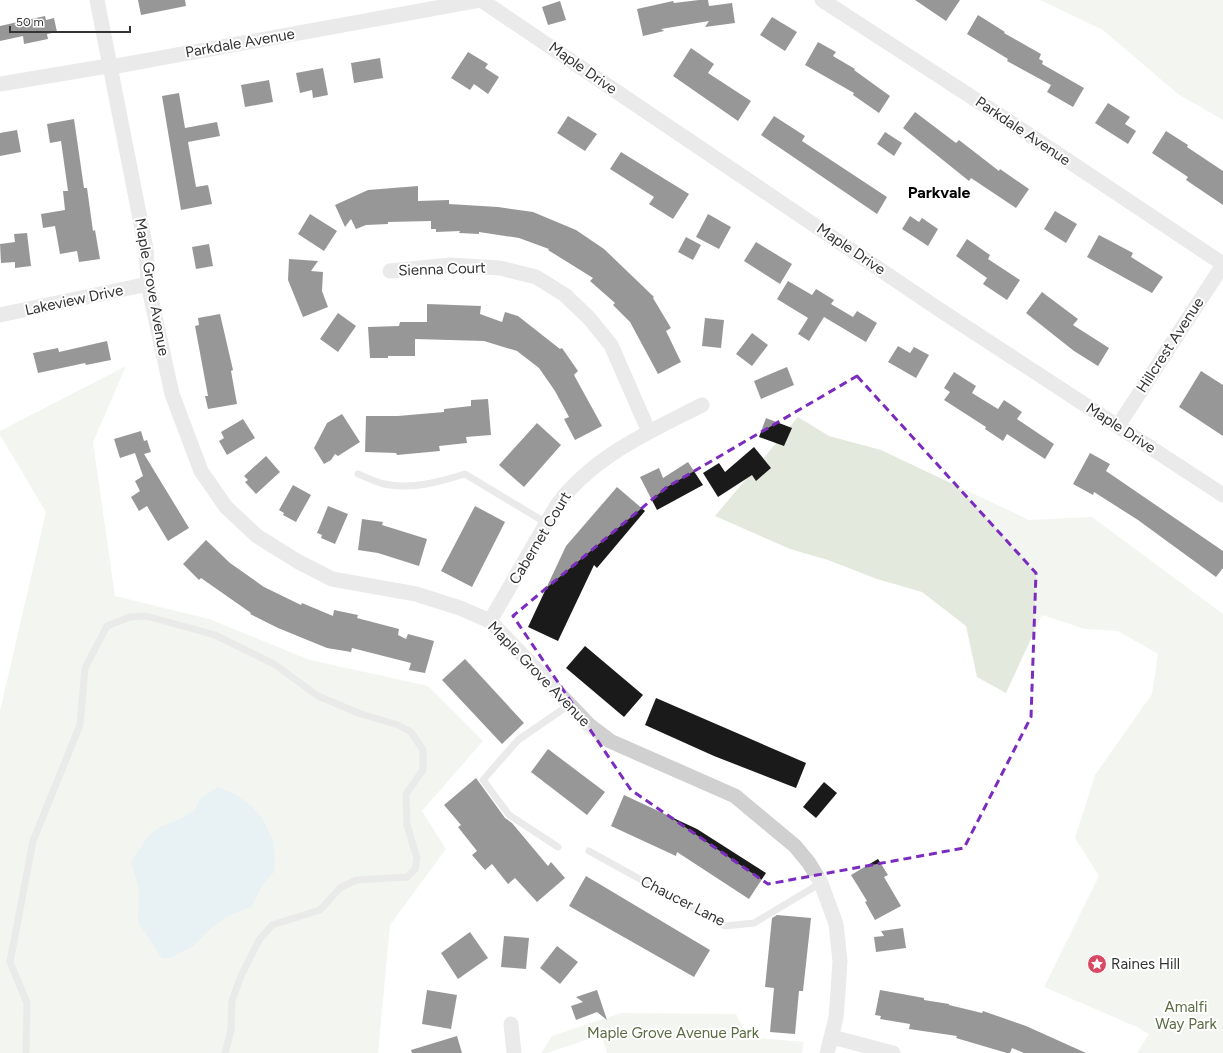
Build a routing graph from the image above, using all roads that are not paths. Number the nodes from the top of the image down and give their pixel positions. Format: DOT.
graph roads {
  1 [pos="98,0"];
  2 [pos="480,0"];
  3 [pos="822,0"];
  4 [pos="111,67"];
  5 [pos="0,84"];
  6 [pos="1223,265"];
  7 [pos="390,271"];
  8 [pos="148,284"];
  9 [pos="0,315"];
  10 [pos="702,405"];
  11 [pos="1118,426"];
  12 [pos="649,432"];
  13 [pos="358,474"];
  14 [pos="1223,495"];
  15 [pos="544,527"];
  16 [pos="490,621"];
  17 [pos="569,705"];
  18 [pos="558,847"];
  19 [pos="589,851"];
  20 [pos="821,883"];
  21 [pos="511,1024"];
  22 [pos="832,1036"];
  23 [pos="26,1053"];
  24 [pos="224,1053"];
  25 [pos="514,1053"];
  26 [pos="827,1053"];
  27 [pos="892,1053"];
  1 -- 4 [label="street, Maple Grove Avenue"];
  2 -- 4 [label="street, Parkdale Avenue"];
  2 -- 11 [label="street, Maple Drive"];
  3 -- 6 [label="street, Parkdale Avenue"];
  4 -- 5 [label="street, Parkdale Avenue"];
  4 -- 8 [label="street, Maple Grove Avenue"];
  6 -- 11 [label="street, Hillcrest Avenue"];
  7 -- 12 [label="street, Sienna Court"];
  8 -- 9 [label="street, Lakeview Drive"];
  8 -- 16 [label="street, Maple Grove Avenue"];
  10 -- 12 [label="street, Cabernet Court"];
  11 -- 14 [label="street, Maple Drive"];
  12 -- 15 [label="street, Cabernet Court"];
  13 -- 15 [label="lane"];
  15 -- 16 [label="street, Cabernet Court"];
  16 -- 17 [label="street, Maple Grove Avenue"];
  17 -- 18 [label="lane"];
  17 -- 20 [label="street, Maple Grove Avenue"];
  19 -- 20 [label="lane, Chaucer Lane"];
  20 -- 22 [label="street, Maple Grove Avenue"];
  21 -- 25 [label="street"];
  22 -- 26 [label="street, Maple Grove Avenue"];
  22 -- 27 [label="street"];
  23 -- 24 [label="lane"];
}
